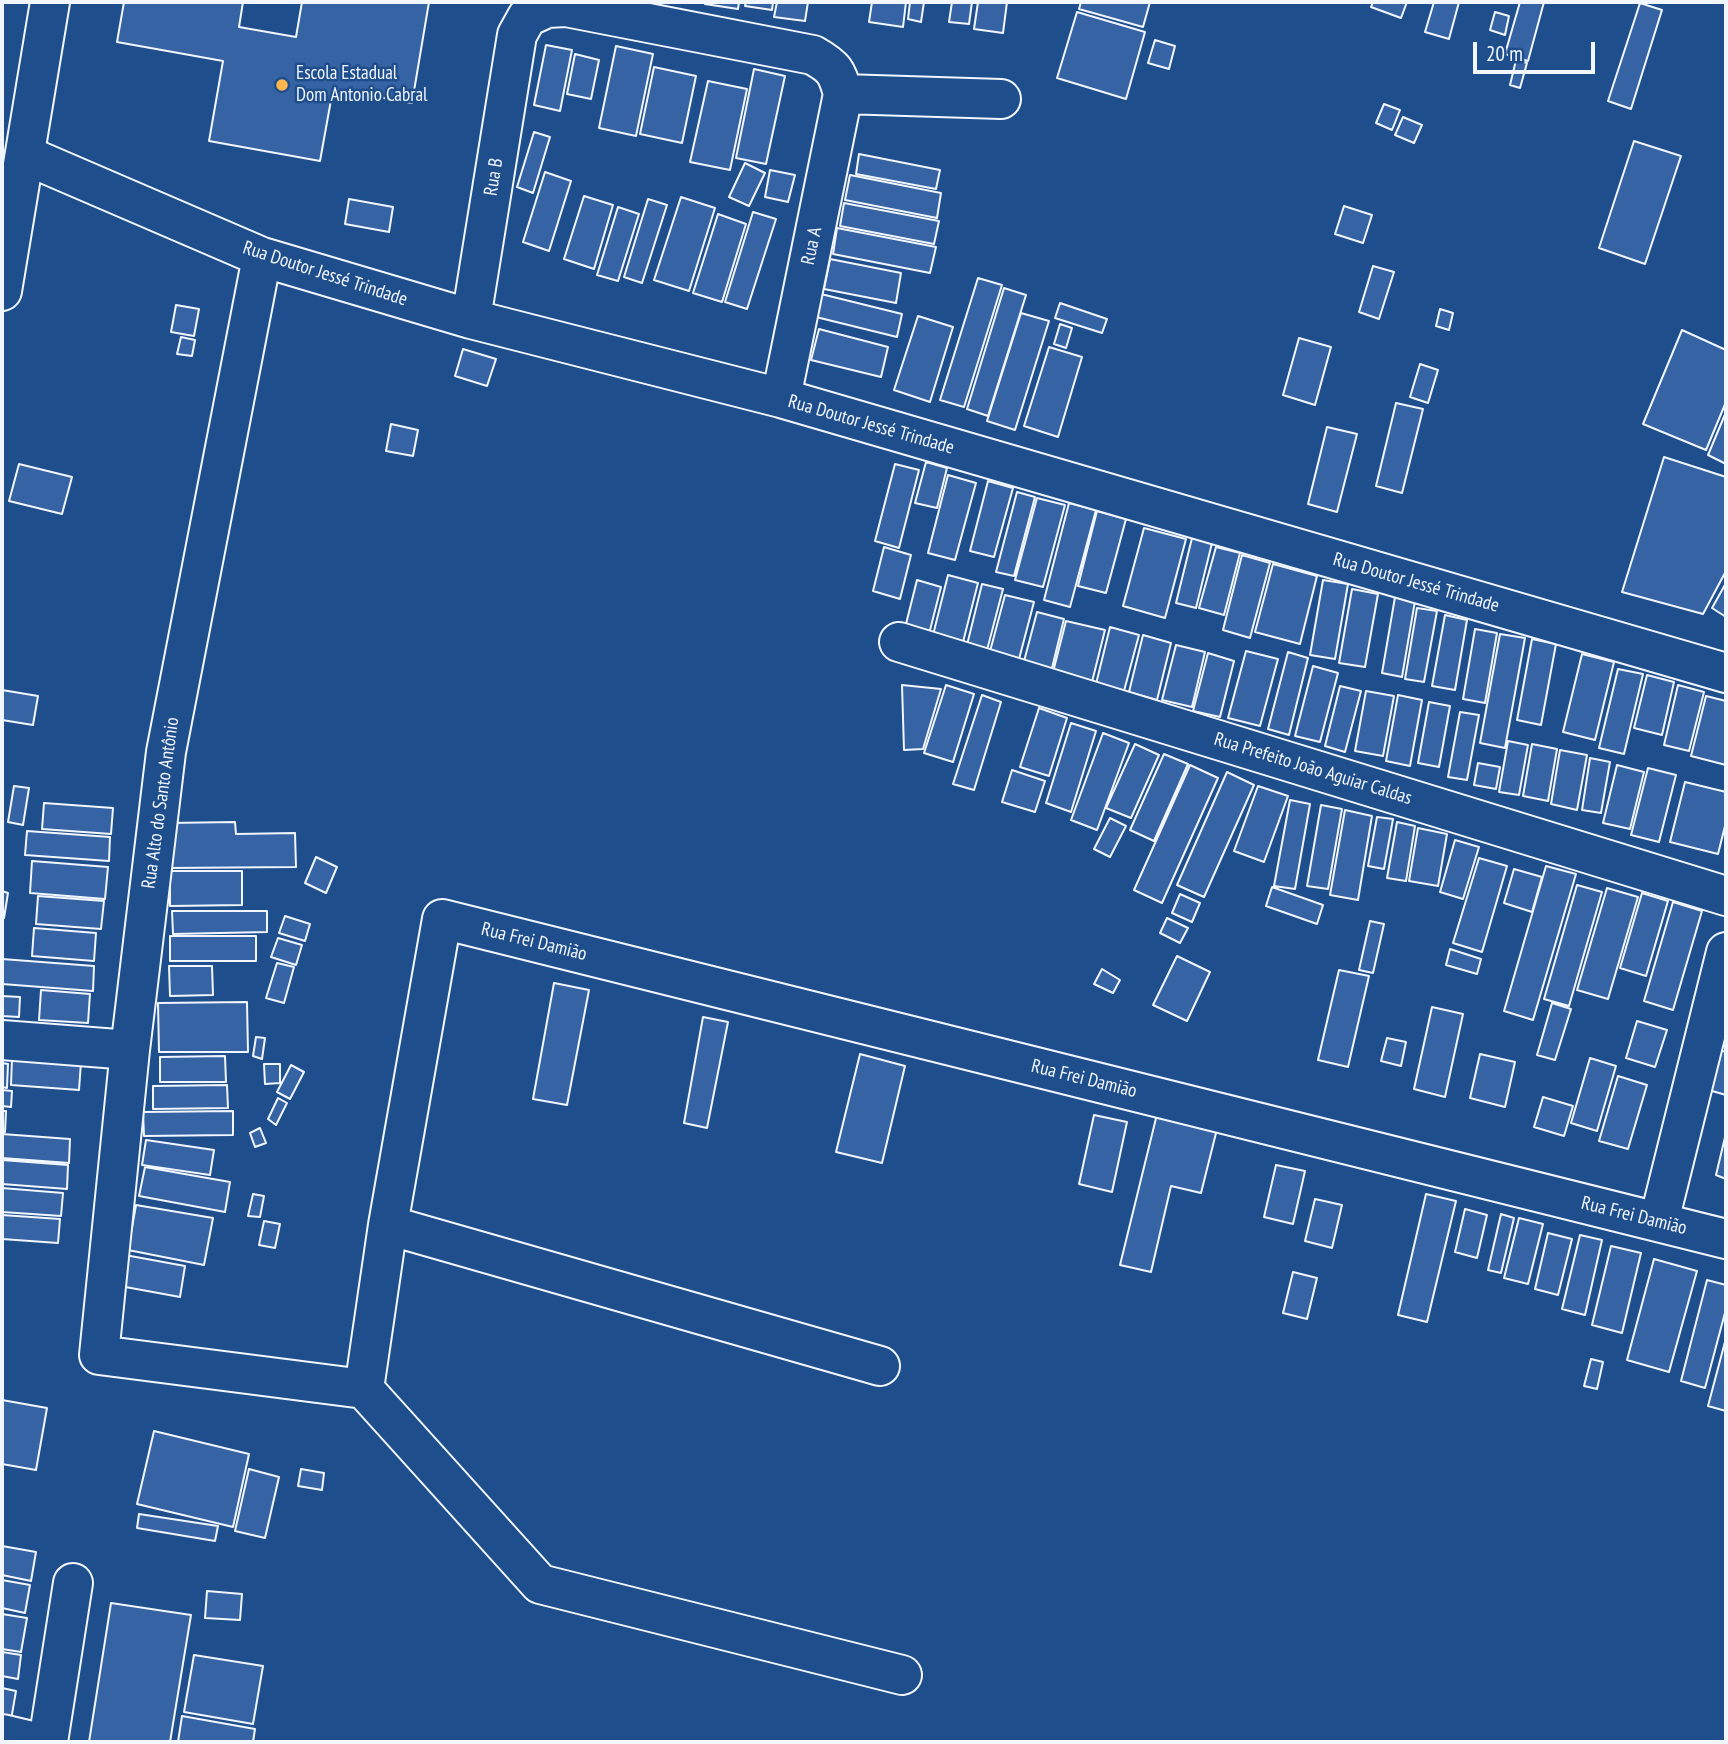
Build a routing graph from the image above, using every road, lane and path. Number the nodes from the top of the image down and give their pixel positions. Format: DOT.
graph roads {
  1 [pos="50,2"];
  2 [pos="844,94"];
  3 [pos="1001,99"];
  4 [pos="25,155"];
  5 [pos="262,257"];
  6 [pos="2,291"];
  7 [pos="471,319"];
  8 [pos="781,398"];
  9 [pos="899,642"];
  10 [pos="1726,673"];
  11 [pos="1726,896"];
  12 [pos="1726,952"];
  13 [pos="2,1040"];
  14 [pos="130,1050"];
  15 [pos="1659,1222"];
  16 [pos="388,1225"];
  17 [pos="1726,1239"];
  18 [pos="880,1366"];
  19 [pos="364,1390"];
  20 [pos="74,1583"];
  21 [pos="902,1675"];
  22 [pos="2,1734"];
  23 [pos="36,1742"];
  24 [pos="48,1742"];
  1 -- 4 [label="street"];
  2 -- 3 [label="street"];
  2 -- 7 [label="street, Rua B"];
  2 -- 8 [label="street, Rua A"];
  4 -- 5 [label="street, Rua Doutor Jessé Trindade"];
  4 -- 6 [label="street"];
  5 -- 7 [label="street, Rua Doutor Jessé Trindade"];
  5 -- 14 [label="street, Rua Alto do Santo Antônio"];
  7 -- 8 [label="street, Rua Doutor Jessé Trindade"];
  8 -- 10 [label="street, Rua Doutor Jessé Trindade"];
  9 -- 11 [label="street, Rua Prefeito João Aguiar Caldas"];
  12 -- 15 [label="street"];
  13 -- 14 [label="street"];
  14 -- 19 [label="street, Rua Alto do Santo Antônio"];
  15 -- 16 [label="street, Rua Frei Damião"];
  15 -- 17 [label="street, Rua Frei Damião"];
  16 -- 18 [label="street"];
  16 -- 19 [label="street"];
  19 -- 21 [label="street"];
  20 -- 24 [label="street"];
  22 -- 23 [label="street"];
}
